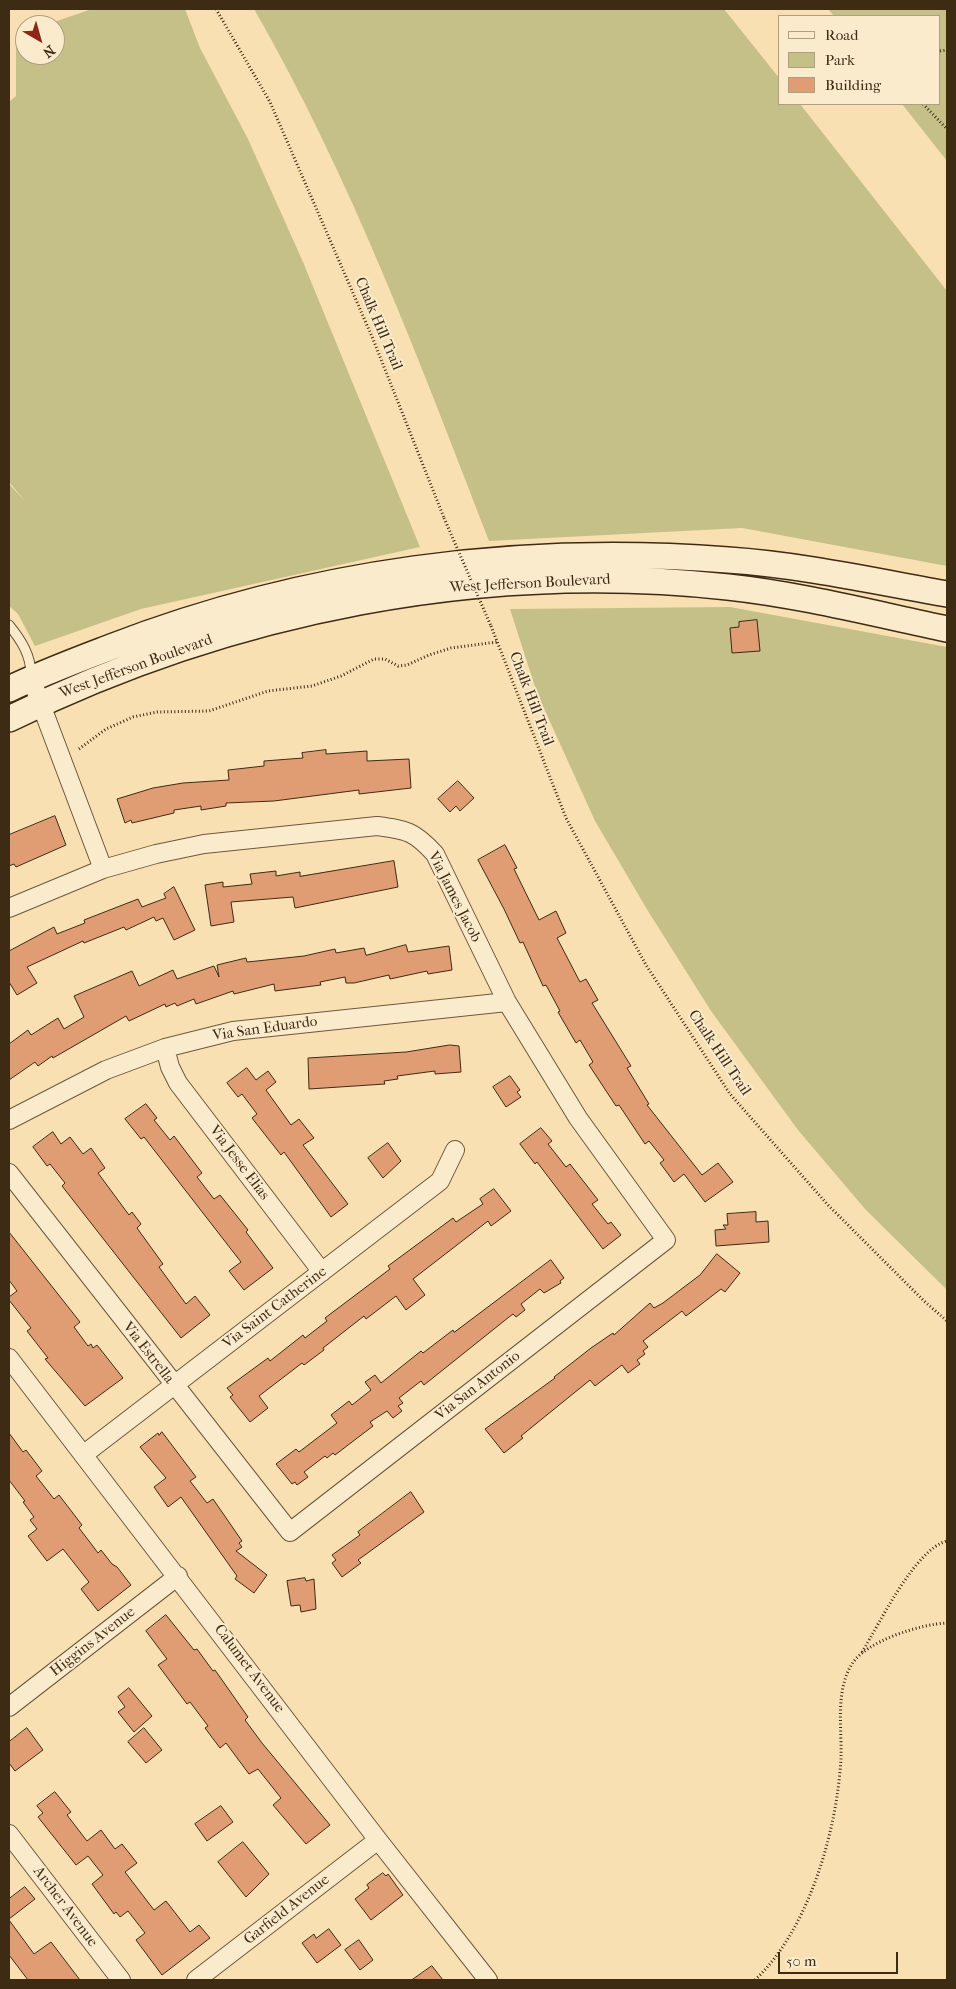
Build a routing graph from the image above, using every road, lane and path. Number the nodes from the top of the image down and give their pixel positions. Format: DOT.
graph roads {
  1 [pos="216,9"];
  2 [pos="925,105"];
  3 [pos="947,128"];
  4 [pos="663,569"];
  5 [pos="947,594"];
  6 [pos="9,625"];
  7 [pos="947,629"];
  8 [pos="497,642"];
  9 [pos="32,678"];
  10 [pos="9,689"];
  11 [pos="41,703"];
  12 [pos="9,719"];
  13 [pos="79,750"];
  14 [pos="103,870"];
  15 [pos="9,908"];
  16 [pos="507,1002"];
  17 [pos="166,1048"];
  18 [pos="9,1120"];
  19 [pos="455,1150"];
  20 [pos="9,1173"];
  21 [pos="666,1240"];
  22 [pos="322,1272"];
  23 [pos="947,1321"];
  24 [pos="9,1358"];
  25 [pos="173,1386"];
  26 [pos="83,1455"];
  27 [pos="290,1532"];
  28 [pos="947,1541"];
  29 [pos="178,1576"];
  30 [pos="947,1623"];
  31 [pos="862,1653"];
  32 [pos="9,1708"];
  33 [pos="9,1834"];
  34 [pos="378,1840"];
  35 [pos="121,1980"];
  36 [pos="196,1980"];
  37 [pos="488,1980"];
  38 [pos="755,1980"];
  1 -- 8 [label="path, Chalk Hill Trail, bridge"];
  2 -- 3 [label="path"];
  4 -- 5 [label="main road, West Jefferson Boulevard"];
  4 -- 7 [label="main road, West Jefferson Boulevard"];
  4 -- 9 [label="main road, West Jefferson Boulevard"];
  4 -- 11 [label="main road, West Jefferson Boulevard"];
  6 -- 9 [label="lane"];
  8 -- 13 [label="path"];
  8 -- 23 [label="path, Chalk Hill Trail"];
  9 -- 10 [label="main road, West Jefferson Boulevard"];
  9 -- 11 [label="street"];
  11 -- 12 [label="main road, West Jefferson Boulevard"];
  11 -- 14 [label="street"];
  14 -- 15 [label="street, Via James Jacob"];
  14 -- 16 [label="street, Via James Jacob"];
  16 -- 17 [label="street, Via San Eduardo"];
  16 -- 21 [label="street, Via James Jacob"];
  17 -- 18 [label="street, Via San Eduardo"];
  17 -- 22 [label="street, Via Jesse Elias"];
  19 -- 22 [label="street, Via Saint Catherine"];
  20 -- 25 [label="street, Via Estrella"];
  21 -- 27 [label="street, Via San Antonio"];
  22 -- 25 [label="street, Via Saint Catherine"];
  24 -- 26 [label="street, Calumet Avenue"];
  25 -- 26 [label="street, Via Saint Catherine"];
  25 -- 27 [label="street, Via Estrella"];
  26 -- 29 [label="street, Calumet Avenue"];
  28 -- 31 [label="path"];
  29 -- 32 [label="street, Higgins Avenue"];
  29 -- 34 [label="street, Calumet Avenue"];
  30 -- 31 [label="path"];
  31 -- 38 [label="path"];
  33 -- 35 [label="street, Archer Avenue"];
  34 -- 36 [label="street, Garfield Avenue"];
  34 -- 37 [label="street, Calumet Avenue"];
}
